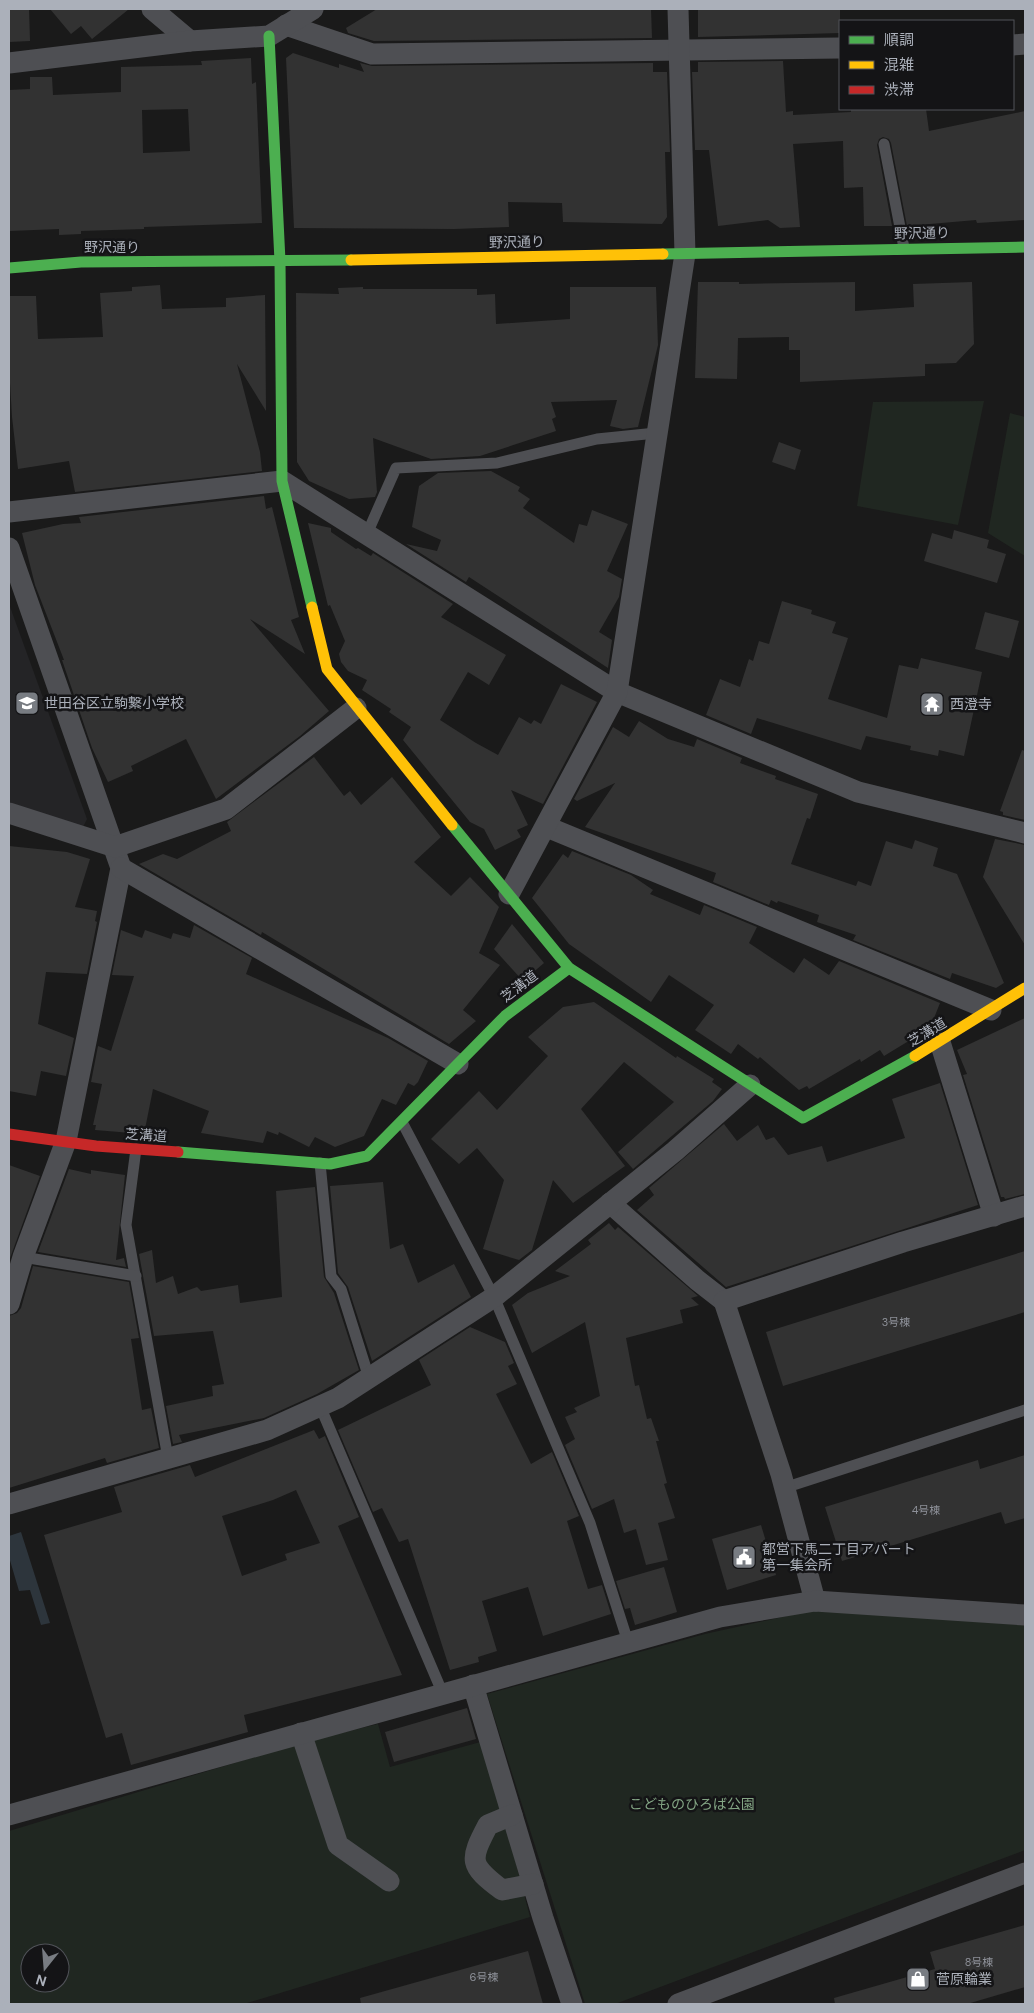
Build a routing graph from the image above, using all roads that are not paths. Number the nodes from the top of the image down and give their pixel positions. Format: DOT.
graph roads {
  1 [pos="152,9"];
  2 [pos="313,9"];
  3 [pos="678,9"];
  4 [pos="277,30"];
  5 [pos="190,41"];
  6 [pos="839,48"];
  7 [pos="678,50"];
  8 [pos="9,63"];
  9 [pos="884,144"];
  10 [pos="1025,247"];
  11 [pos="904,248"];
  12 [pos="685,254"];
  13 [pos="280,261"];
  14 [pos="9,268"];
  15 [pos="656,433"];
  16 [pos="282,482"];
  17 [pos="9,512"];
  18 [pos="366,536"];
  19 [pos="9,548"];
  20 [pos="617,692"];
  21 [pos="356,708"];
  22 [pos="9,813"];
  23 [pos="547,827"];
  24 [pos="1025,833"];
  25 [pos="115,848"];
  26 [pos="121,868"];
  27 [pos="509,894"];
  28 [pos="569,968"];
  29 [pos="1025,988"];
  30 [pos="991,1010"];
  31 [pos="940,1042"];
  32 [pos="458,1064"];
  33 [pos="750,1085"];
  34 [pos="402,1122"];
  35 [pos="9,1134"];
  36 [pos="66,1140"];
  37 [pos="136,1149"];
  38 [pos="320,1163"];
  39 [pos="610,1203"];
  40 [pos="1025,1206"];
  41 [pos="994,1216"];
  42 [pos="23,1257"];
  43 [pos="136,1276"];
  44 [pos="494,1296"];
  45 [pos="724,1301"];
  46 [pos="9,1304"];
  47 [pos="369,1378"];
  48 [pos="320,1406"];
  49 [pos="1025,1410"];
  50 [pos="168,1458"];
  51 [pos="784,1488"];
  52 [pos="9,1504"];
  53 [pos="815,1601"];
  54 [pos="1025,1614"];
  55 [pos="628,1642"];
  56 [pos="473,1685"];
  57 [pos="443,1694"];
  58 [pos="301,1733"];
  59 [pos="10,1810"];
  60 [pos="512,1815"];
  61 [pos="1025,1873"];
  62 [pos="389,1881"];
  63 [pos="533,1884"];
  64 [pos="572,2004"];
  65 [pos="678,2004"];
  1 -- 5 [label="street"];
  2 -- 4 [label="street"];
  3 -- 7 [label="street"];
  4 -- 5 [label="street"];
  4 -- 7 [label="street"];
  4 -- 13 [label="street"];
  5 -- 8 [label="street"];
  6 -- 7 [label="street"];
  7 -- 12 [label="street"];
  9 -- 11 [label="lane"];
  10 -- 11 [label="street, 野沢通り"];
  11 -- 12 [label="street, 野沢通り"];
  12 -- 13 [label="street, 野沢通り"];
  12 -- 15 [label="street"];
  13 -- 14 [label="street, 野沢通り"];
  13 -- 16 [label="street"];
  15 -- 18 [label="lane"];
  15 -- 20 [label="street"];
  16 -- 17 [label="street"];
  16 -- 18 [label="street"];
  16 -- 21 [label="street"];
  18 -- 20 [label="street"];
  19 -- 25 [label="street"];
  20 -- 23 [label="street"];
  20 -- 24 [label="street"];
  21 -- 25 [label="street"];
  21 -- 27 [label="street"];
  22 -- 25 [label="street"];
  23 -- 27 [label="street"];
  23 -- 30 [label="street"];
  25 -- 26 [label="street"];
  26 -- 32 [label="street"];
  26 -- 36 [label="street"];
  27 -- 28 [label="street"];
  28 -- 32 [label="street, 芝溝道"];
  28 -- 33 [label="street, 芝溝道"];
  29 -- 30 [label="street, 芝溝道"];
  30 -- 31 [label="street, 芝溝道"];
  31 -- 33 [label="street, 芝溝道"];
  31 -- 41 [label="street"];
  32 -- 34 [label="street, 芝溝道"];
  33 -- 39 [label="street"];
  34 -- 38 [label="street, 芝溝道"];
  34 -- 44 [label="lane"];
  35 -- 36 [label="street, 芝溝道"];
  36 -- 37 [label="street, 芝溝道"];
  36 -- 42 [label="street"];
  37 -- 38 [label="street, 芝溝道"];
  37 -- 43 [label="lane"];
  38 -- 47 [label="lane"];
  39 -- 44 [label="street"];
  39 -- 45 [label="street"];
  40 -- 41 [label="street"];
  41 -- 45 [label="street"];
  42 -- 43 [label="lane"];
  42 -- 46 [label="street"];
  43 -- 50 [label="lane"];
  44 -- 47 [label="street"];
  44 -- 55 [label="lane"];
  45 -- 51 [label="street"];
  47 -- 48 [label="street"];
  48 -- 50 [label="street"];
  48 -- 57 [label="lane"];
  49 -- 51 [label="lane"];
  50 -- 52 [label="street"];
  51 -- 53 [label="street"];
  53 -- 54 [label="street"];
  53 -- 55 [label="street"];
  55 -- 56 [label="street"];
  56 -- 57 [label="street"];
  56 -- 60 [label="street"];
  57 -- 58 [label="street"];
  58 -- 59 [label="street"];
  58 -- 62 [label="street"];
  60 -- 63 [label="street"];
  60 -- 63 [label="street"];
  61 -- 65 [label="street"];
  63 -- 64 [label="street"];
}
